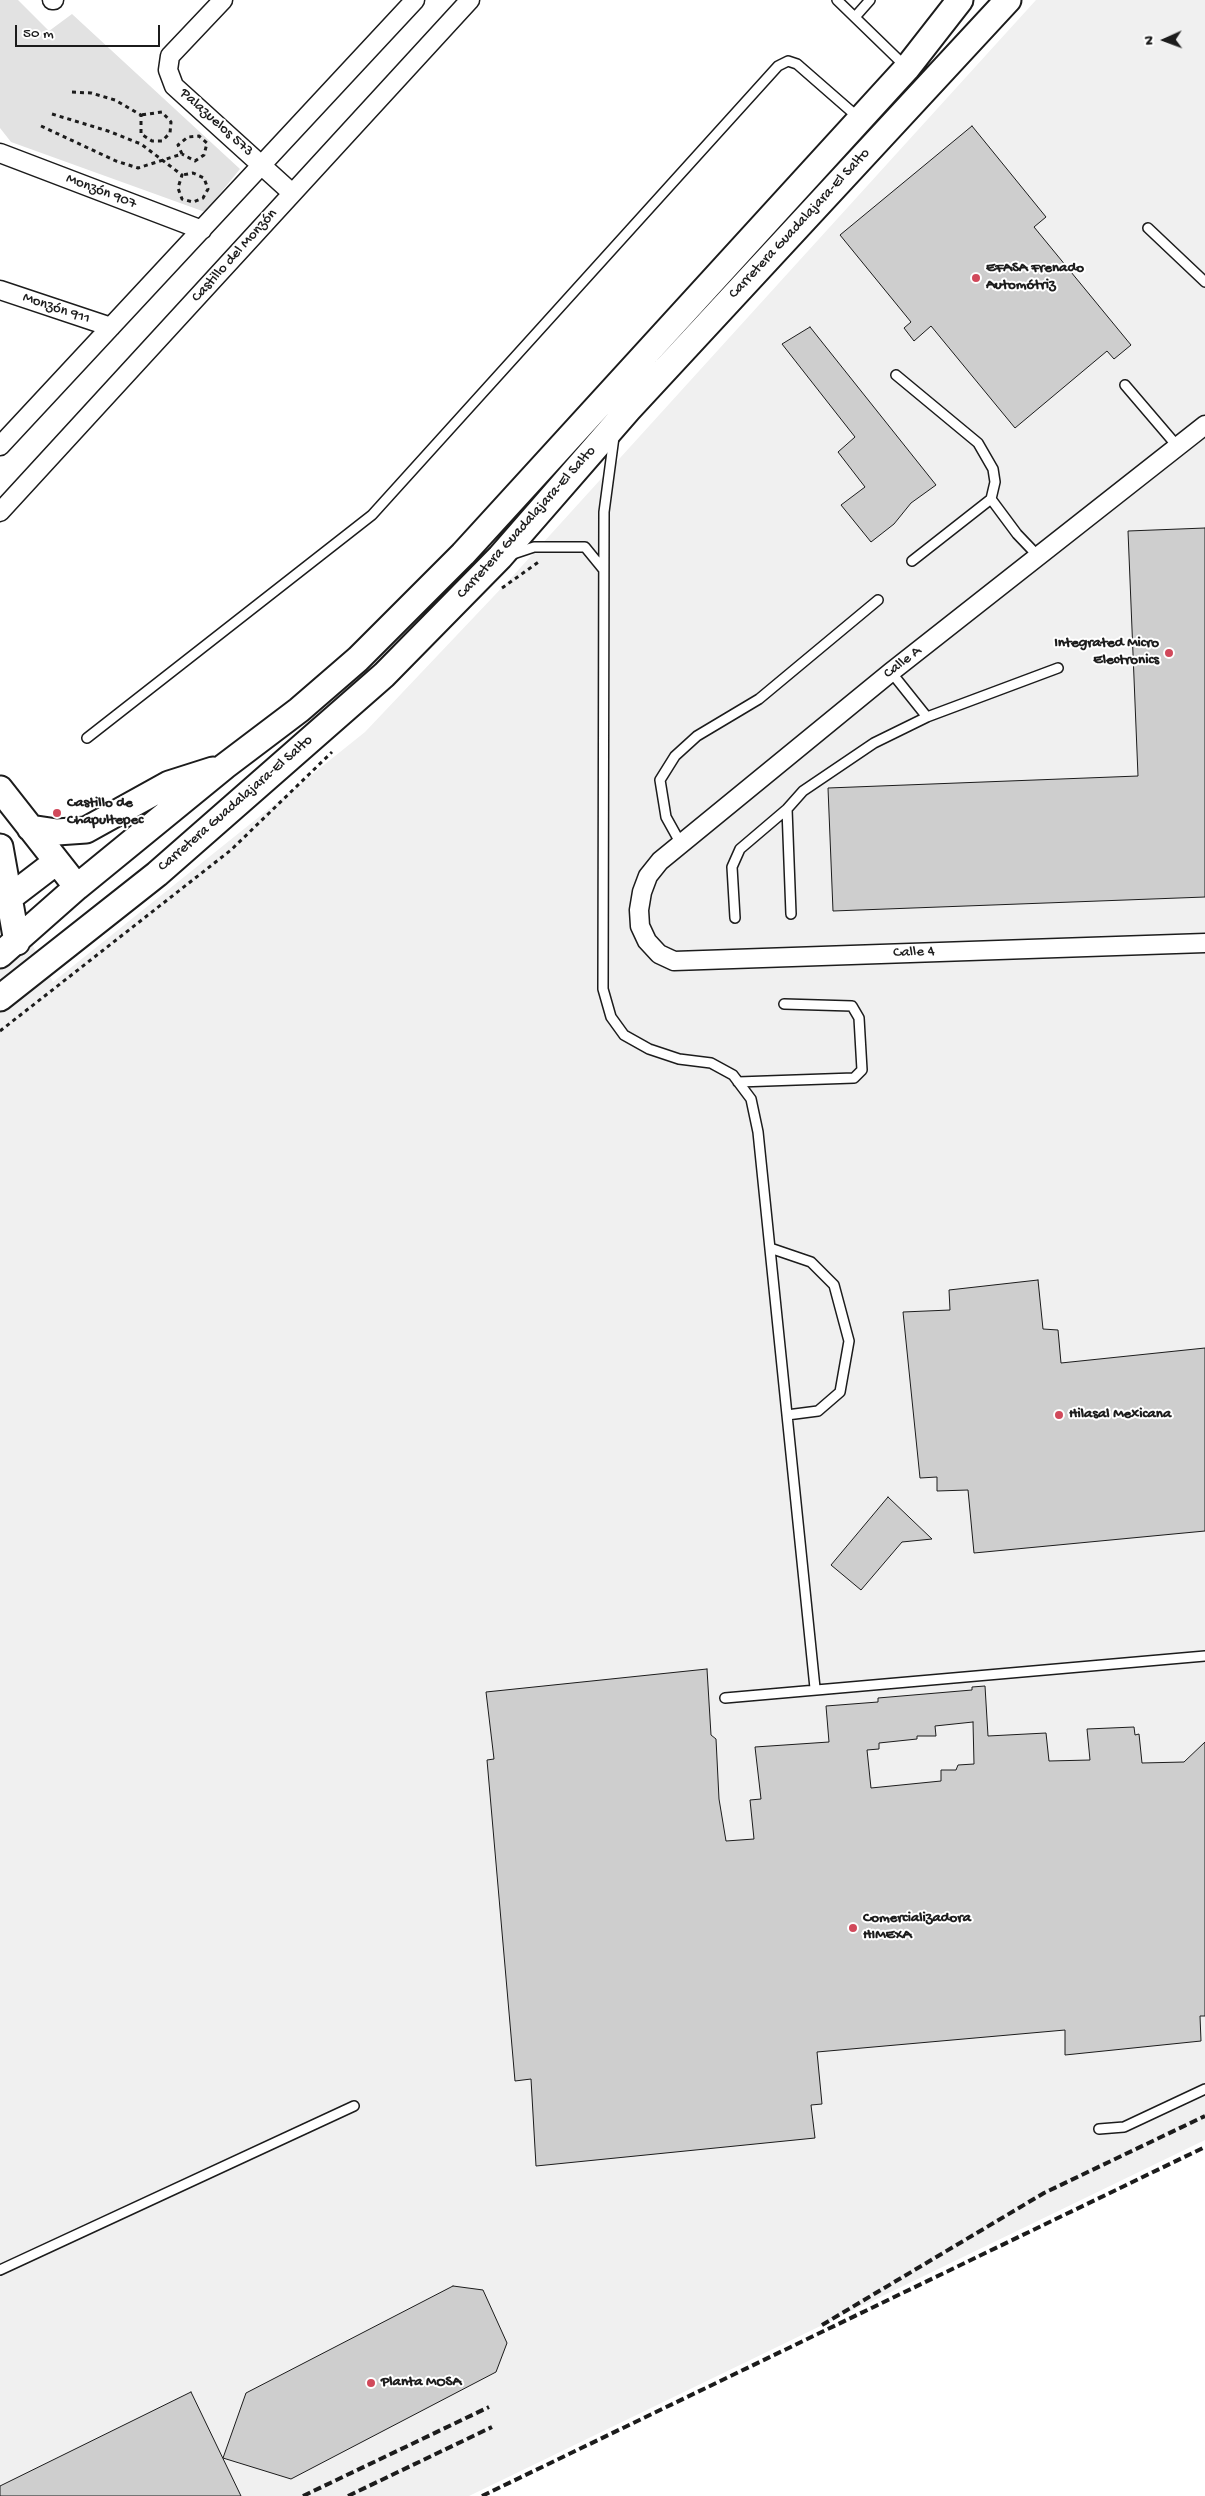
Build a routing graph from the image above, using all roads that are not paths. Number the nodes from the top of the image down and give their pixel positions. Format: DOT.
graph roads {
  1 [pos="223,0"];
  2 [pos="415,0"];
  3 [pos="470,0"];
  4 [pos="837,0"];
  5 [pos="870,0"];
  6 [pos="960,0"];
  7 [pos="1008,0"];
  8 [pos="854,17"];
  9 [pos="907,68"];
  10 [pos="860,119"];
  11 [pos="0,153"];
  12 [pos="263,166"];
  13 [pos="292,194"];
  14 [pos="1148,228"];
  15 [pos="202,230"];
  16 [pos="1205,282"];
  17 [pos="0,290"];
  18 [pos="111,327"];
  19 [pos="896,375"];
  20 [pos="1125,385"];
  21 [pos="616,425"];
  22 [pos="1205,425"];
  23 [pos="1,444"];
  24 [pos="1178,447"];
  25 [pos="991,499"];
  26 [pos="0,512"];
  27 [pos="1038,556"];
  28 [pos="500,558"];
  29 [pos="912,562"];
  30 [pos="603,569"];
  31 [pos="878,600"];
  32 [pos="1058,668"];
  33 [pos="891,672"];
  34 [pos="927,717"];
  35 [pos="87,738"];
  36 [pos="225,766"];
  37 [pos="0,789"];
  38 [pos="786,809"];
  39 [pos="30,828"];
  40 [pos="681,844"];
  41 [pos="0,847"];
  42 [pos="56,862"];
  43 [pos="76,888"];
  44 [pos="9,898"];
  45 [pos="791,914"];
  46 [pos="735,918"];
  47 [pos="640,926"];
  48 [pos="1205,943"];
  49 [pos="9,949"];
  50 [pos="0,998"];
  51 [pos="784,1004"];
  52 [pos="738,1082"];
  53 [pos="770,1248"];
  54 [pos="787,1415"];
  55 [pos="1205,1656"];
  56 [pos="815,1688"];
  57 [pos="725,1698"];
  58 [pos="1205,2089"];
  59 [pos="354,2106"];
  60 [pos="1099,2130"];
  61 [pos="0,2270"];
  1 -- 12 [label="street, Palazuelos 573"];
  2 -- 12 [label="street"];
  3 -- 13 [label="street, Castillo del Monzón"];
  4 -- 8 [label="lane"];
  5 -- 8 [label="lane"];
  6 -- 9 [label="main road, Carretera Guadalajara-El Salto"];
  7 -- 21 [label="main road, Carretera Guadalajara-El Salto"];
  8 -- 9 [label="lane"];
  9 -- 10 [label="main road, Carretera Guadalajara-El Salto"];
  10 -- 35 [label="lane"];
  10 -- 36 [label="main road, Carretera Guadalajara-El Salto"];
  11 -- 15 [label="street, Monzón 907"];
  12 -- 13 [label="street, Palazuelos 573"];
  12 -- 15 [label="street"];
  13 -- 26 [label="street, Castillo del Monzón"];
  14 -- 16 [label="lane"];
  15 -- 18 [label="street"];
  17 -- 18 [label="street, Monzón 911"];
  18 -- 23 [label="street"];
  19 -- 25 [label="lane"];
  20 -- 24 [label="lane"];
  21 -- 28 [label="main road, Carretera Guadalajara-El Salto"];
  21 -- 30 [label="lane"];
  22 -- 24 [label="street, Calle A"];
  24 -- 27 [label="street, Calle A"];
  25 -- 27 [label="lane"];
  25 -- 29 [label="lane"];
  27 -- 33 [label="street, Calle A"];
  28 -- 30 [label="lane"];
  28 -- 50 [label="main road, Carretera Guadalajara-El Salto"];
  30 -- 52 [label="lane"];
  31 -- 40 [label="lane"];
  32 -- 34 [label="lane"];
  33 -- 34 [label="lane"];
  33 -- 40 [label="street, Calle A"];
  34 -- 38 [label="lane"];
  36 -- 39 [label="main road"];
  36 -- 43 [label="main road, Carretera Guadalajara-El Salto"];
  37 -- 39 [label="main road"];
  38 -- 45 [label="lane"];
  38 -- 46 [label="lane"];
  39 -- 42 [label="main road"];
  40 -- 47 [label="street, Calle A"];
  41 -- 44 [label="main road"];
  42 -- 43 [label="main road"];
  42 -- 44 [label="main road"];
  43 -- 49 [label="main road, Carretera Guadalajara-El Salto"];
  44 -- 49 [label="main road"];
  47 -- 48 [label="street, Calle 4"];
  51 -- 52 [label="lane"];
  52 -- 53 [label="lane"];
  53 -- 54 [label="lane"];
  53 -- 54 [label="lane"];
  54 -- 56 [label="lane"];
  55 -- 56 [label="lane"];
  56 -- 57 [label="lane"];
  58 -- 60 [label="lane"];
  59 -- 61 [label="lane"];
}
